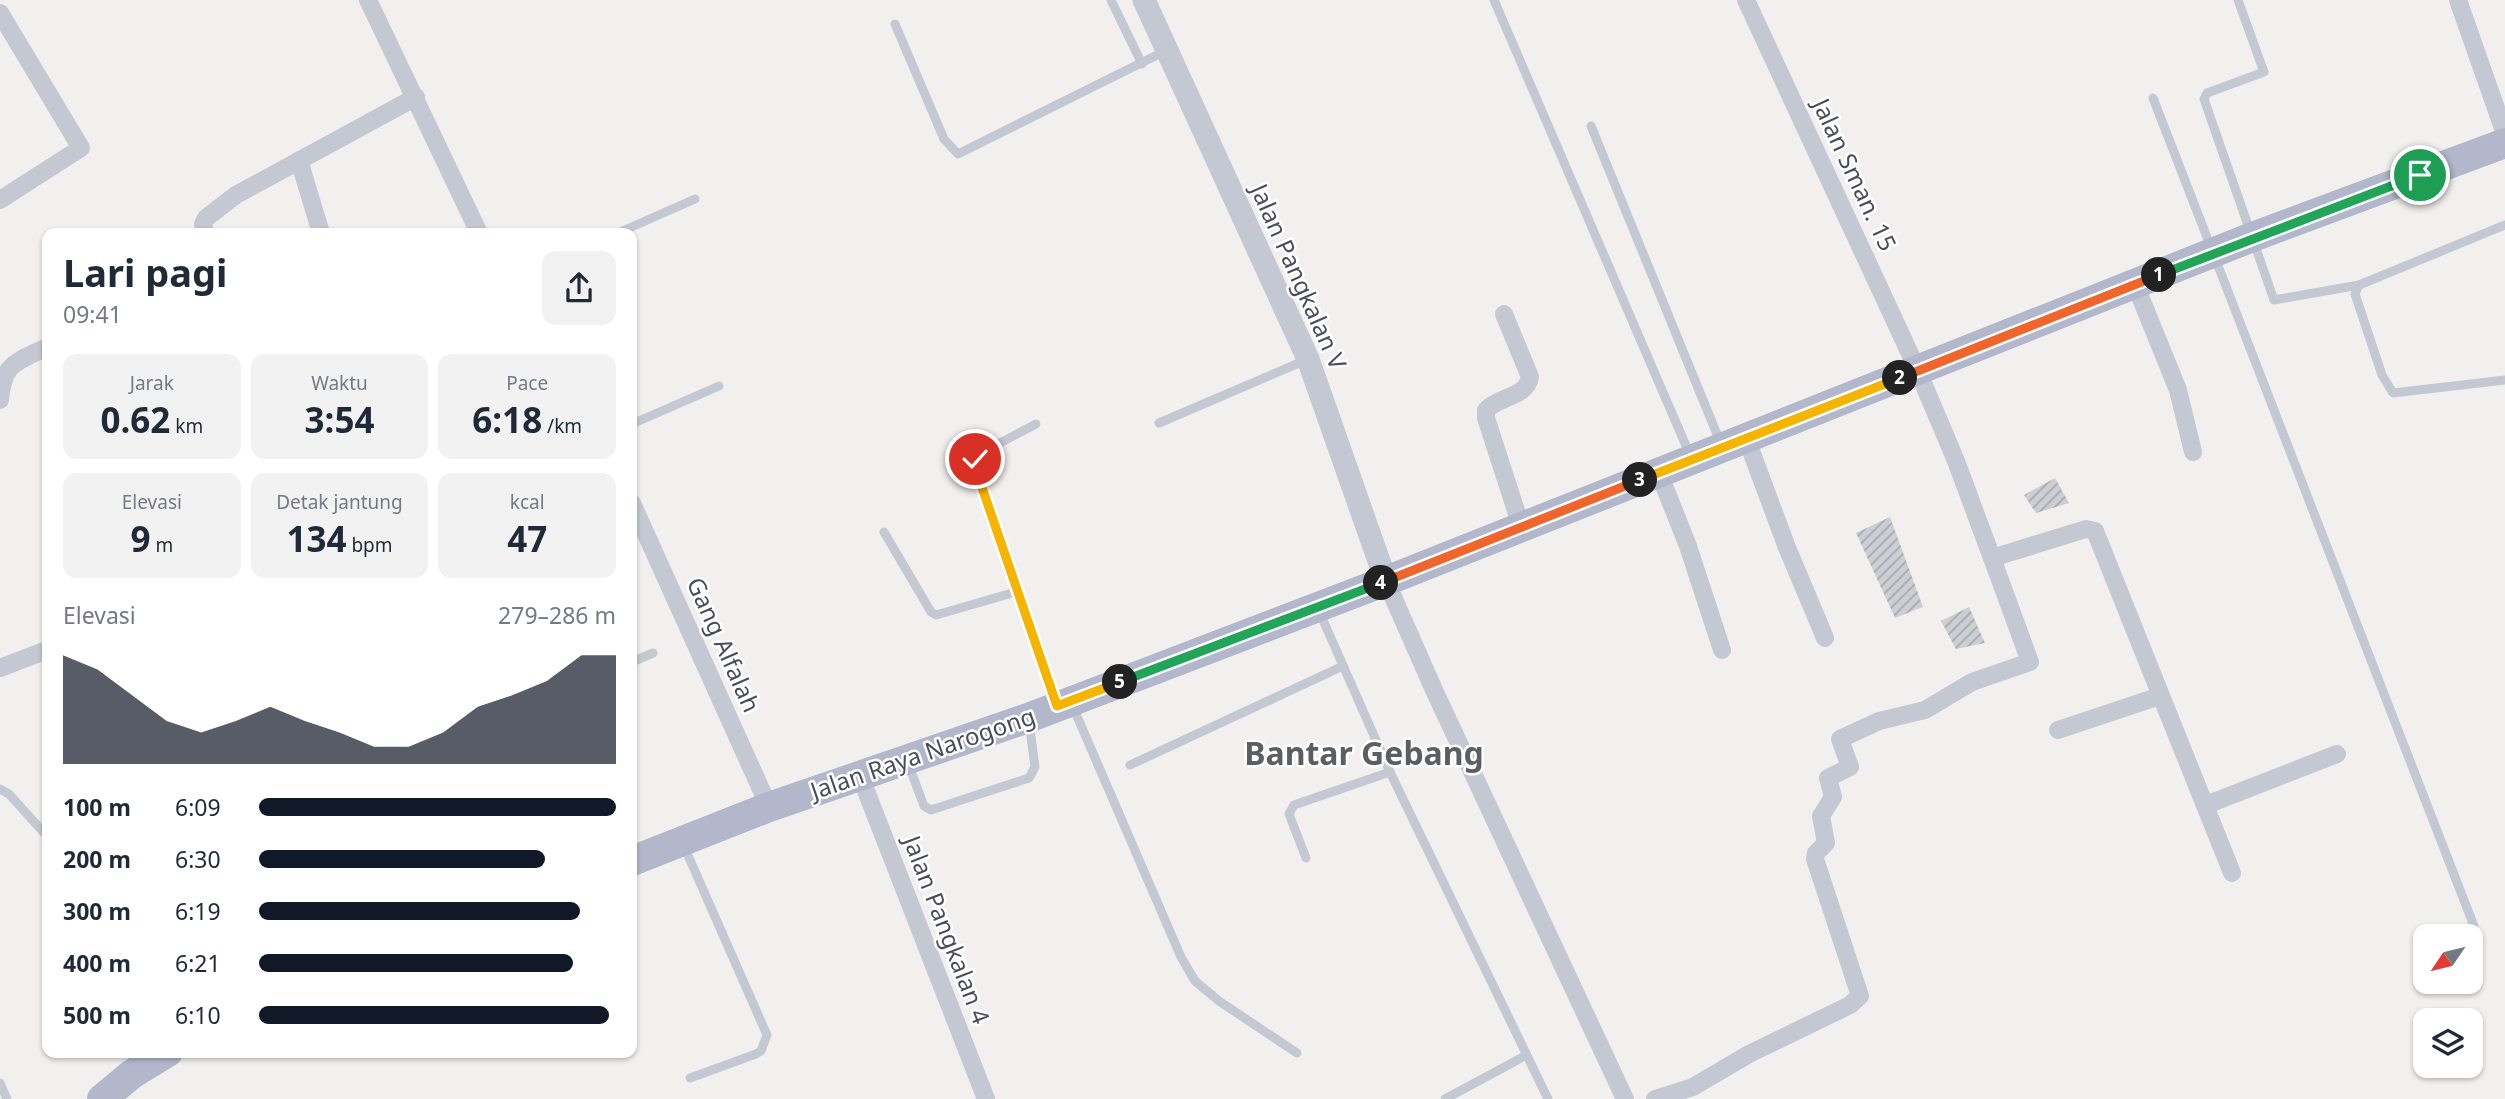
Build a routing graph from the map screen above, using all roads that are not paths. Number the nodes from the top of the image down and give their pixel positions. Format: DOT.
graph roads {
  1 [pos="368,0"];
  2 [pos="1111,0"];
  3 [pos="1144,0"];
  4 [pos="1494,0"];
  5 [pos="1746,0"];
  6 [pos="2238,0"];
  7 [pos="2458,0"];
  8 [pos="0,13"];
  9 [pos="895,24"];
  10 [pos="7,41"];
  11 [pos="1168,50"];
  12 [pos="1142,64"];
  13 [pos="416,97"];
  14 [pos="2152,98"];
  15 [pos="1591,126"];
  16 [pos="2505,134"];
  17 [pos="2505,143"];
  18 [pos="299,160"];
  19 [pos="0,200"];
  20 [pos="695,200"];
  21 [pos="2505,225"];
  22 [pos="204,228"];
  23 [pos="319,228"];
  24 [pos="477,228"];
  25 [pos="630,228"];
  26 [pos="2250,238"];
  27 [pos="2215,252"];
  28 [pos="2135,284"];
  29 [pos="2359,285"];
  30 [pos="1504,314"];
  31 [pos="42,349"];
  32 [pos="1308,359"];
  33 [pos="1918,371"];
  34 [pos="2505,380"];
  35 [pos="719,386"];
  36 [pos="0,400"];
  37 [pos="637,422"];
  38 [pos="1159,423"];
  39 [pos="1036,424"];
  40 [pos="1735,444"];
  41 [pos="2193,452"];
  42 [pos="1693,460"];
  43 [pos="1659,473"];
  44 [pos="637,514"];
  45 [pos="1521,526"];
  46 [pos="884,532"];
  47 [pos="1992,558"];
  48 [pos="1386,581"];
  49 [pos="1019,591"];
  50 [pos="1317,607"];
  51 [pos="1825,638"];
  52 [pos="1722,650"];
  53 [pos="42,652"];
  54 [pos="653,653"];
  55 [pos="637,660"];
  56 [pos="1343,666"];
  57 [pos="0,667"];
  58 [pos="2160,696"];
  59 [pos="1064,704"];
  60 [pos="1028,718"];
  61 [pos="2058,730"];
  62 [pos="2337,754"];
  63 [pos="907,761"];
  64 [pos="1130,765"];
  65 [pos="1390,772"];
  66 [pos="861,778"];
  67 [pos="0,789"];
  68 [pos="2206,805"];
  69 [pos="769,807"];
  70 [pos="42,831"];
  71 [pos="682,842"];
  72 [pos="1306,858"];
  73 [pos="637,859"];
  74 [pos="2232,873"];
  75 [pos="2473,924"];
  76 [pos="1297,1053"];
  77 [pos="1525,1056"];
  78 [pos="158,1058"];
  79 [pos="690,1078"];
  80 [pos="0,1083"];
  81 [pos="7,1099"];
  82 [pos="102,1099"];
  83 [pos="986,1099"];
  84 [pos="1445,1099"];
  85 [pos="1548,1099"];
  86 [pos="1625,1099"];
  87 [pos="1655,1099"];
  1 -- 13 [label="street"];
  2 -- 12 [label="lane"];
  3 -- 11 [label="street, Jalan Pangkalan V"];
  4 -- 42 [label="lane"];
  5 -- 33 [label="street, Jalan Sman. 15"];
  6 -- 26 [label="lane"];
  7 -- 16 [label="street"];
  8 -- 10 [label="street"];
  9 -- 12 [label="lane"];
  10 -- 19 [label="street"];
  11 -- 12 [label="lane"];
  11 -- 32 [label="street, Jalan Pangkalan V"];
  13 -- 18 [label="street"];
  13 -- 24 [label="street"];
  14 -- 27 [label="lane"];
  15 -- 40 [label="lane"];
  17 -- 26 [label="main road, Jalan Raya Narogong"];
  18 -- 22 [label="street"];
  18 -- 23 [label="street"];
  20 -- 25 [label="lane"];
  21 -- 29 [label="lane"];
  26 -- 27 [label="main road, Jalan Raya Narogong"];
  26 -- 29 [label="lane"];
  27 -- 28 [label="main road, Jalan Raya Narogong"];
  27 -- 75 [label="lane"];
  28 -- 33 [label="main road, Jalan Raya Narogong"];
  28 -- 41 [label="street"];
  29 -- 34 [label="lane"];
  30 -- 45 [label="street"];
  31 -- 36 [label="street"];
  32 -- 38 [label="lane"];
  32 -- 48 [label="street, Jalan Pangkalan V"];
  33 -- 40 [label="main road, Jalan Raya Narogong"];
  33 -- 47 [label="street, Jalan Sman. 15"];
  35 -- 37 [label="lane"];
  39 -- 49 [label="lane"];
  40 -- 42 [label="main road, Jalan Raya Narogong"];
  40 -- 51 [label="street"];
  42 -- 43 [label="main road, Jalan Raya Narogong"];
  43 -- 45 [label="main road, Jalan Raya Narogong"];
  43 -- 52 [label="street"];
  44 -- 69 [label="street, Gang Alfalah"];
  45 -- 48 [label="main road, Jalan Raya Narogong"];
  46 -- 49 [label="lane"];
  47 -- 58 [label="street"];
  47 -- 87 [label="street, Jalan Sman. 15"];
  48 -- 50 [label="main road, Jalan Raya Narogong"];
  48 -- 86 [label="street"];
  49 -- 59 [label="lane"];
  50 -- 56 [label="lane"];
  50 -- 59 [label="main road, Jalan Raya Narogong"];
  53 -- 57 [label="street"];
  54 -- 55 [label="lane"];
  56 -- 64 [label="lane"];
  56 -- 65 [label="lane"];
  58 -- 61 [label="street"];
  58 -- 68 [label="street"];
  59 -- 60 [label="main road, Jalan Raya Narogong"];
  59 -- 76 [label="lane"];
  60 -- 63 [label="main road, Jalan Raya Narogong"];
  60 -- 63 [label="lane"];
  62 -- 68 [label="street"];
  63 -- 66 [label="main road, Jalan Raya Narogong"];
  65 -- 72 [label="lane"];
  65 -- 77 [label="lane"];
  66 -- 69 [label="main road, Jalan Raya Narogong"];
  66 -- 83 [label="street, Jalan Pangkalan 4"];
  67 -- 70 [label="lane"];
  68 -- 74 [label="street"];
  69 -- 71 [label="main road, Jalan Raya Narogong"];
  71 -- 73 [label="main road, Jalan Raya Narogong"];
  71 -- 79 [label="lane"];
  77 -- 84 [label="lane"];
  77 -- 85 [label="lane"];
  78 -- 82 [label="main road"];
  80 -- 81 [label="lane"];
}
